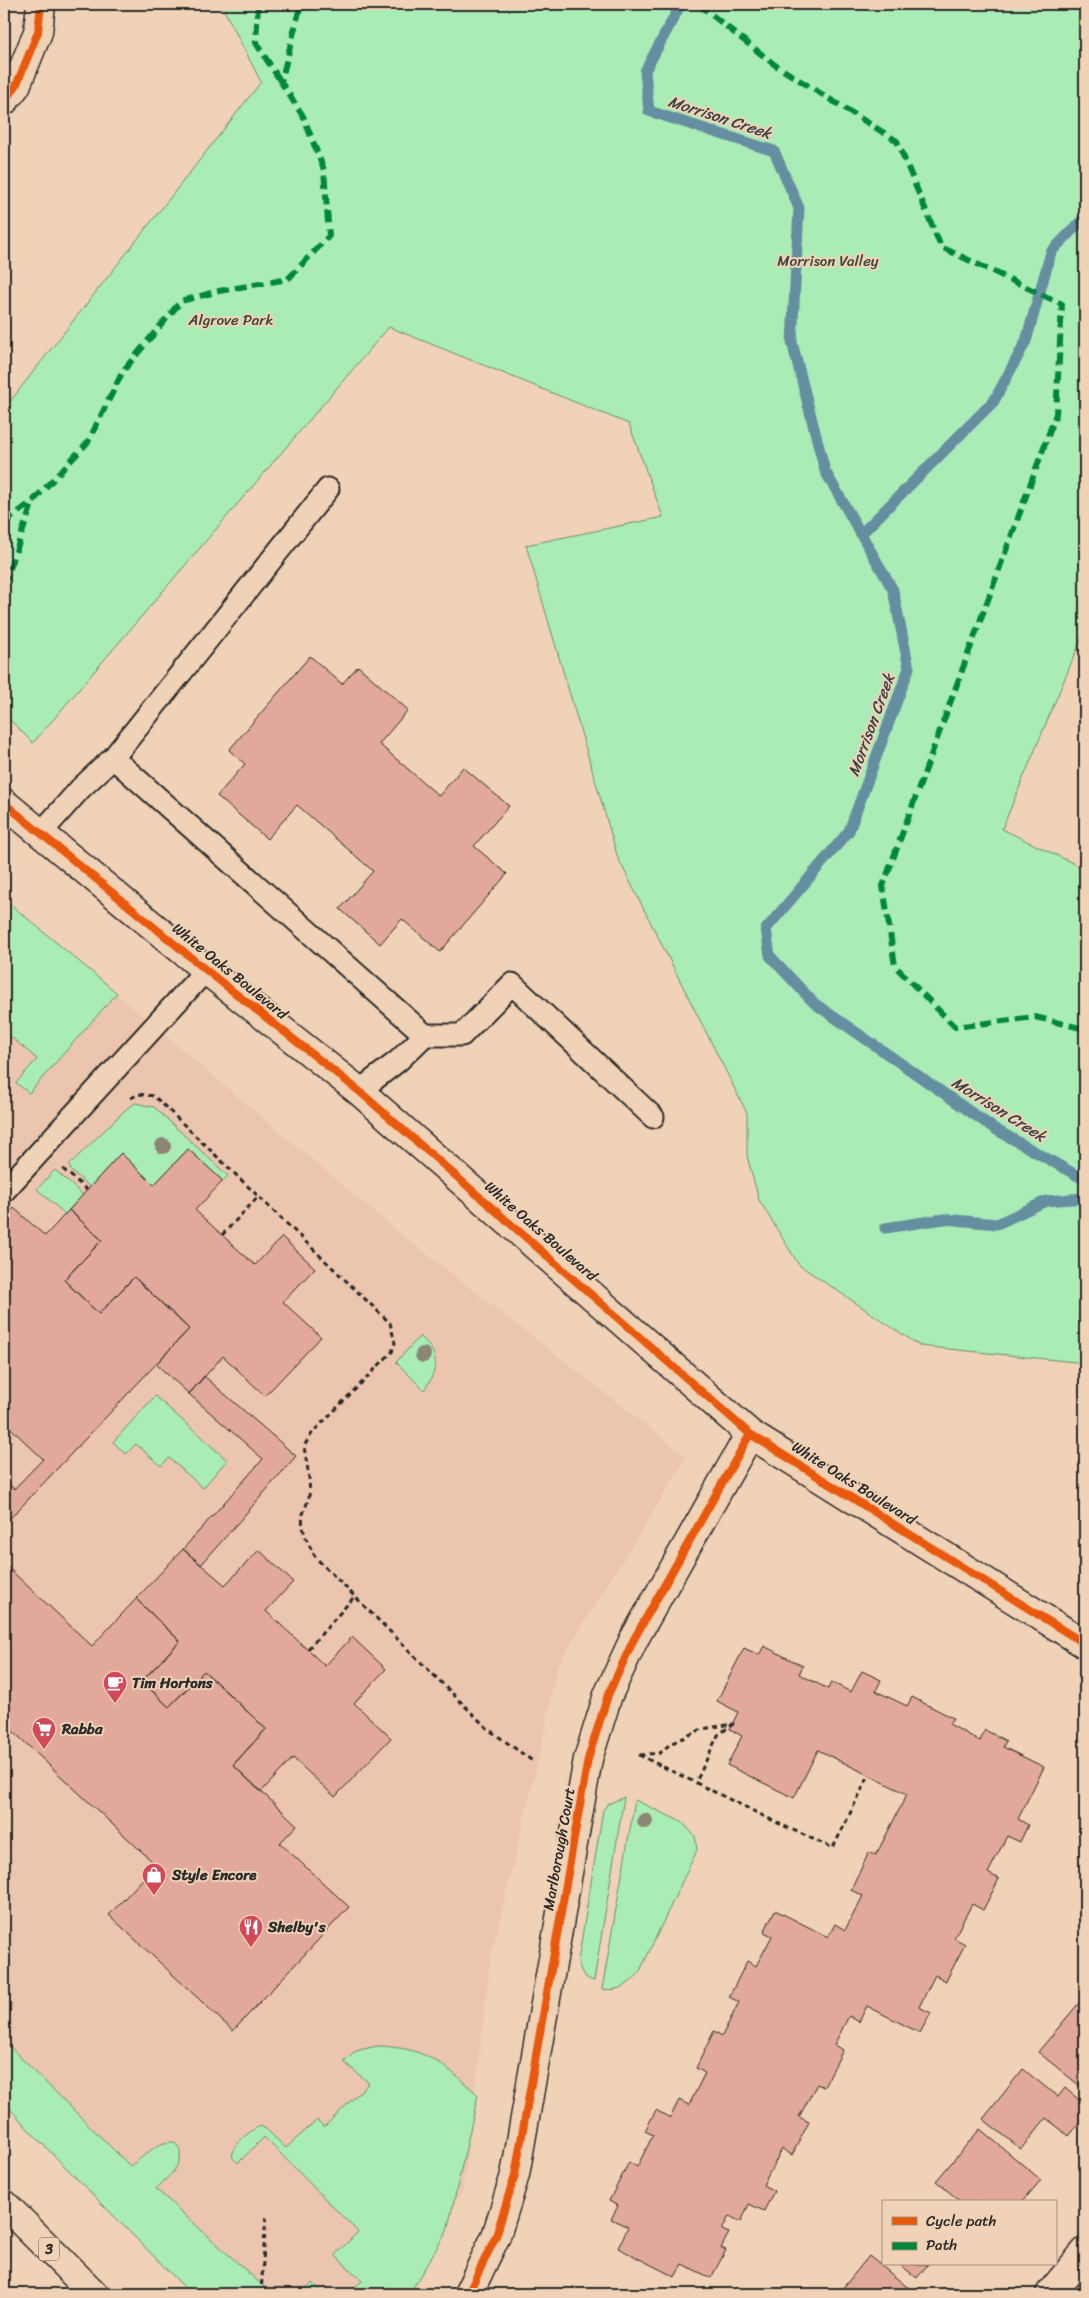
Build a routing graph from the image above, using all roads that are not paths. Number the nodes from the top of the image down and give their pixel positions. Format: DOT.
graph roads {
  1 [pos="41,4"];
  2 [pos="4,102"];
  3 [pos="328,489"];
  4 [pos="114,758"];
  5 [pos="4,803"];
  6 [pos="40,834"];
  7 [pos="206,970"];
  8 [pos="425,1035"];
  9 [pos="359,1091"];
  10 [pos="653,1117"];
  11 [pos="4,1191"];
  12 [pos="750,1434"];
  13 [pos="1085,1644"];
  14 [pos="4,2204"];
  15 [pos="1085,2252"];
  16 [pos="94,2294"];
  17 [pos="468,2294"];
  18 [pos="1050,2294"];
  1 -- 2 [label="street"];
  3 -- 4 [label="lane"];
  4 -- 6 [label="lane"];
  4 -- 8 [label="lane"];
  5 -- 6 [label="street, White Oaks Boulevard"];
  6 -- 7 [label="street, White Oaks Boulevard"];
  7 -- 9 [label="street, White Oaks Boulevard"];
  7 -- 11 [label="lane"];
  8 -- 9 [label="lane"];
  8 -- 10 [label="lane"];
  9 -- 12 [label="street, White Oaks Boulevard"];
  12 -- 13 [label="street, White Oaks Boulevard"];
  12 -- 17 [label="street, Marlborough Court"];
  14 -- 16 [label="street, 3"];
  15 -- 18 [label="street"];
}
